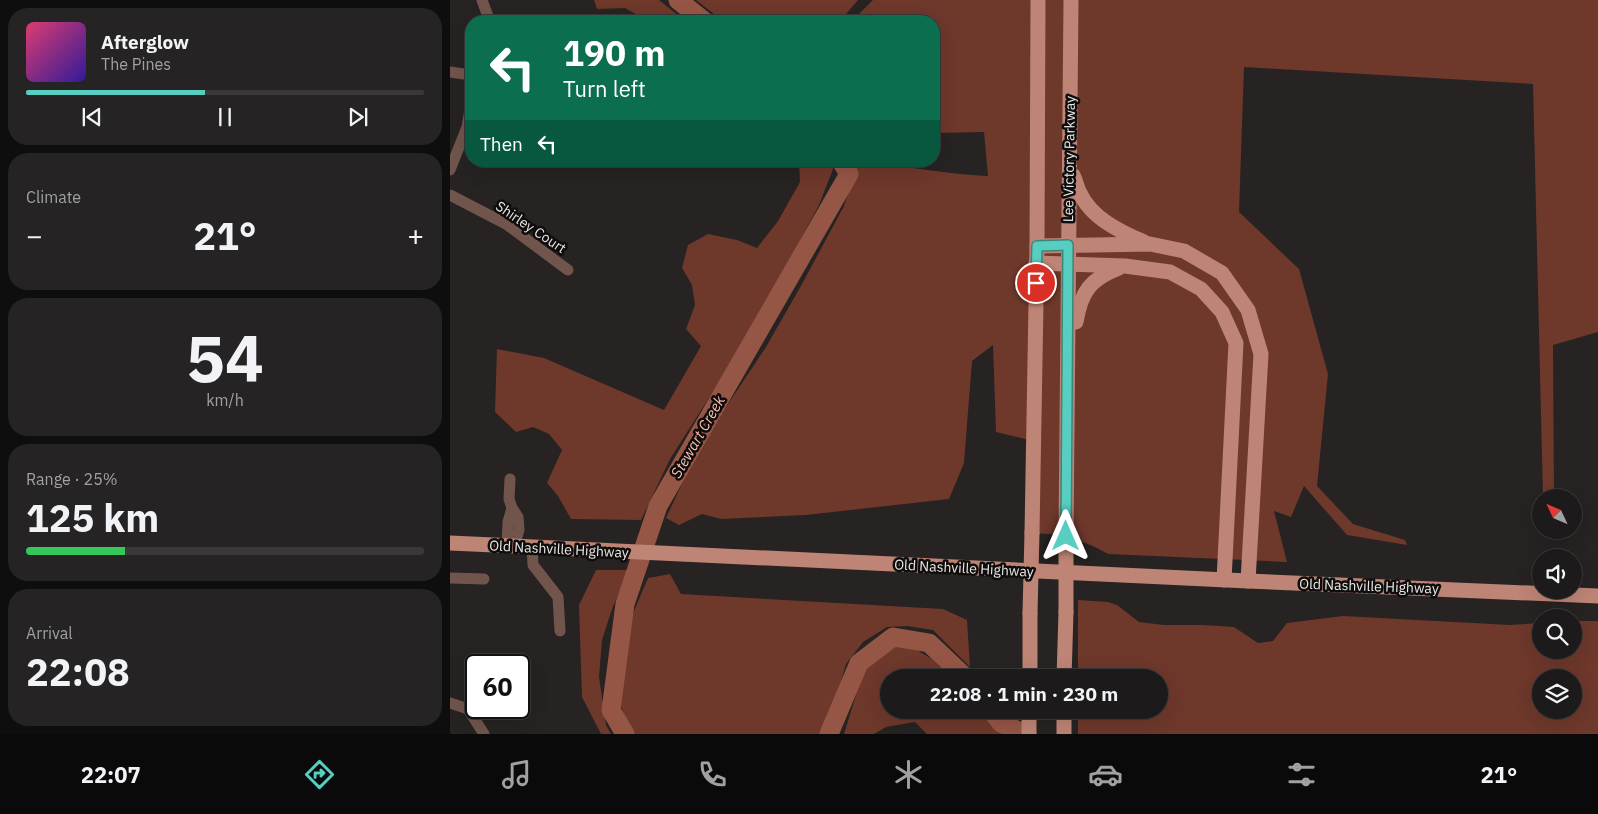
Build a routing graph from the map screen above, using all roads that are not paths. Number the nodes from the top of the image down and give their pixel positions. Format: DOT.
graph roads {
  1 [pos="482,0"];
  2 [pos="1038,0"];
  3 [pos="1071,0"];
  4 [pos="488,15"];
  5 [pos="450,72"];
  6 [pos="465,74"];
  7 [pos="465,132"];
  8 [pos="1069,164"];
  9 [pos="450,170"];
  10 [pos="450,195"];
  11 [pos="1150,244"];
  12 [pos="1068,245"];
  13 [pos="1037,246"];
  14 [pos="1036,263"];
  15 [pos="1070,264"];
  16 [pos="1125,266"];
  17 [pos="568,270"];
  18 [pos="1067,443"];
  19 [pos="510,479"];
  20 [pos="450,543"];
  21 [pos="511,546"];
  22 [pos="532,547"];
  23 [pos="450,578"];
  24 [pos="484,579"];
  25 [pos="1224,580"];
  26 [pos="1248,581"];
  27 [pos="1598,596"];
  28 [pos="560,631"];
  29 [pos="1030,669"];
  30 [pos="1064,669"];
  31 [pos="450,703"];
  32 [pos="1029,719"];
  33 [pos="1064,719"];
  34 [pos="484,734"];
  35 [pos="1029,734"];
  36 [pos="1064,734"];
  1 -- 4 [label="street"];
  2 -- 13 [label="main road"];
  3 -- 8 [label="main road, Lee Victory Parkway"];
  5 -- 6 [label="street"];
  7 -- 9 [label="street"];
  8 -- 11 [label="main road"];
  8 -- 12 [label="main road, Lee Victory Parkway"];
  10 -- 17 [label="street, Shirley Court"];
  11 -- 12 [label="main road"];
  11 -- 26 [label="main road"];
  12 -- 13 [label="main road"];
  12 -- 15 [label="main road, Lee Victory Parkway"];
  13 -- 14 [label="main road"];
  14 -- 15 [label="main road"];
  14 -- 29 [label="main road, bridge"];
  15 -- 16 [label="main road"];
  15 -- 18 [label="main road, Lee Victory Parkway"];
  16 -- 18 [label="main road"];
  16 -- 25 [label="main road"];
  18 -- 30 [label="main road, Lee Victory Parkway, bridge"];
  19 -- 21 [label="street"];
  20 -- 21 [label="main road, Old Nashville Highway"];
  21 -- 22 [label="main road, Old Nashville Highway"];
  22 -- 25 [label="main road, Old Nashville Highway"];
  22 -- 28 [label="street"];
  23 -- 24 [label="street"];
  25 -- 26 [label="main road, Old Nashville Highway"];
  26 -- 27 [label="main road, Old Nashville Highway"];
  31 -- 34 [label="street"];
  32 -- 35 [label="main road"];
  33 -- 36 [label="main road"];
}
